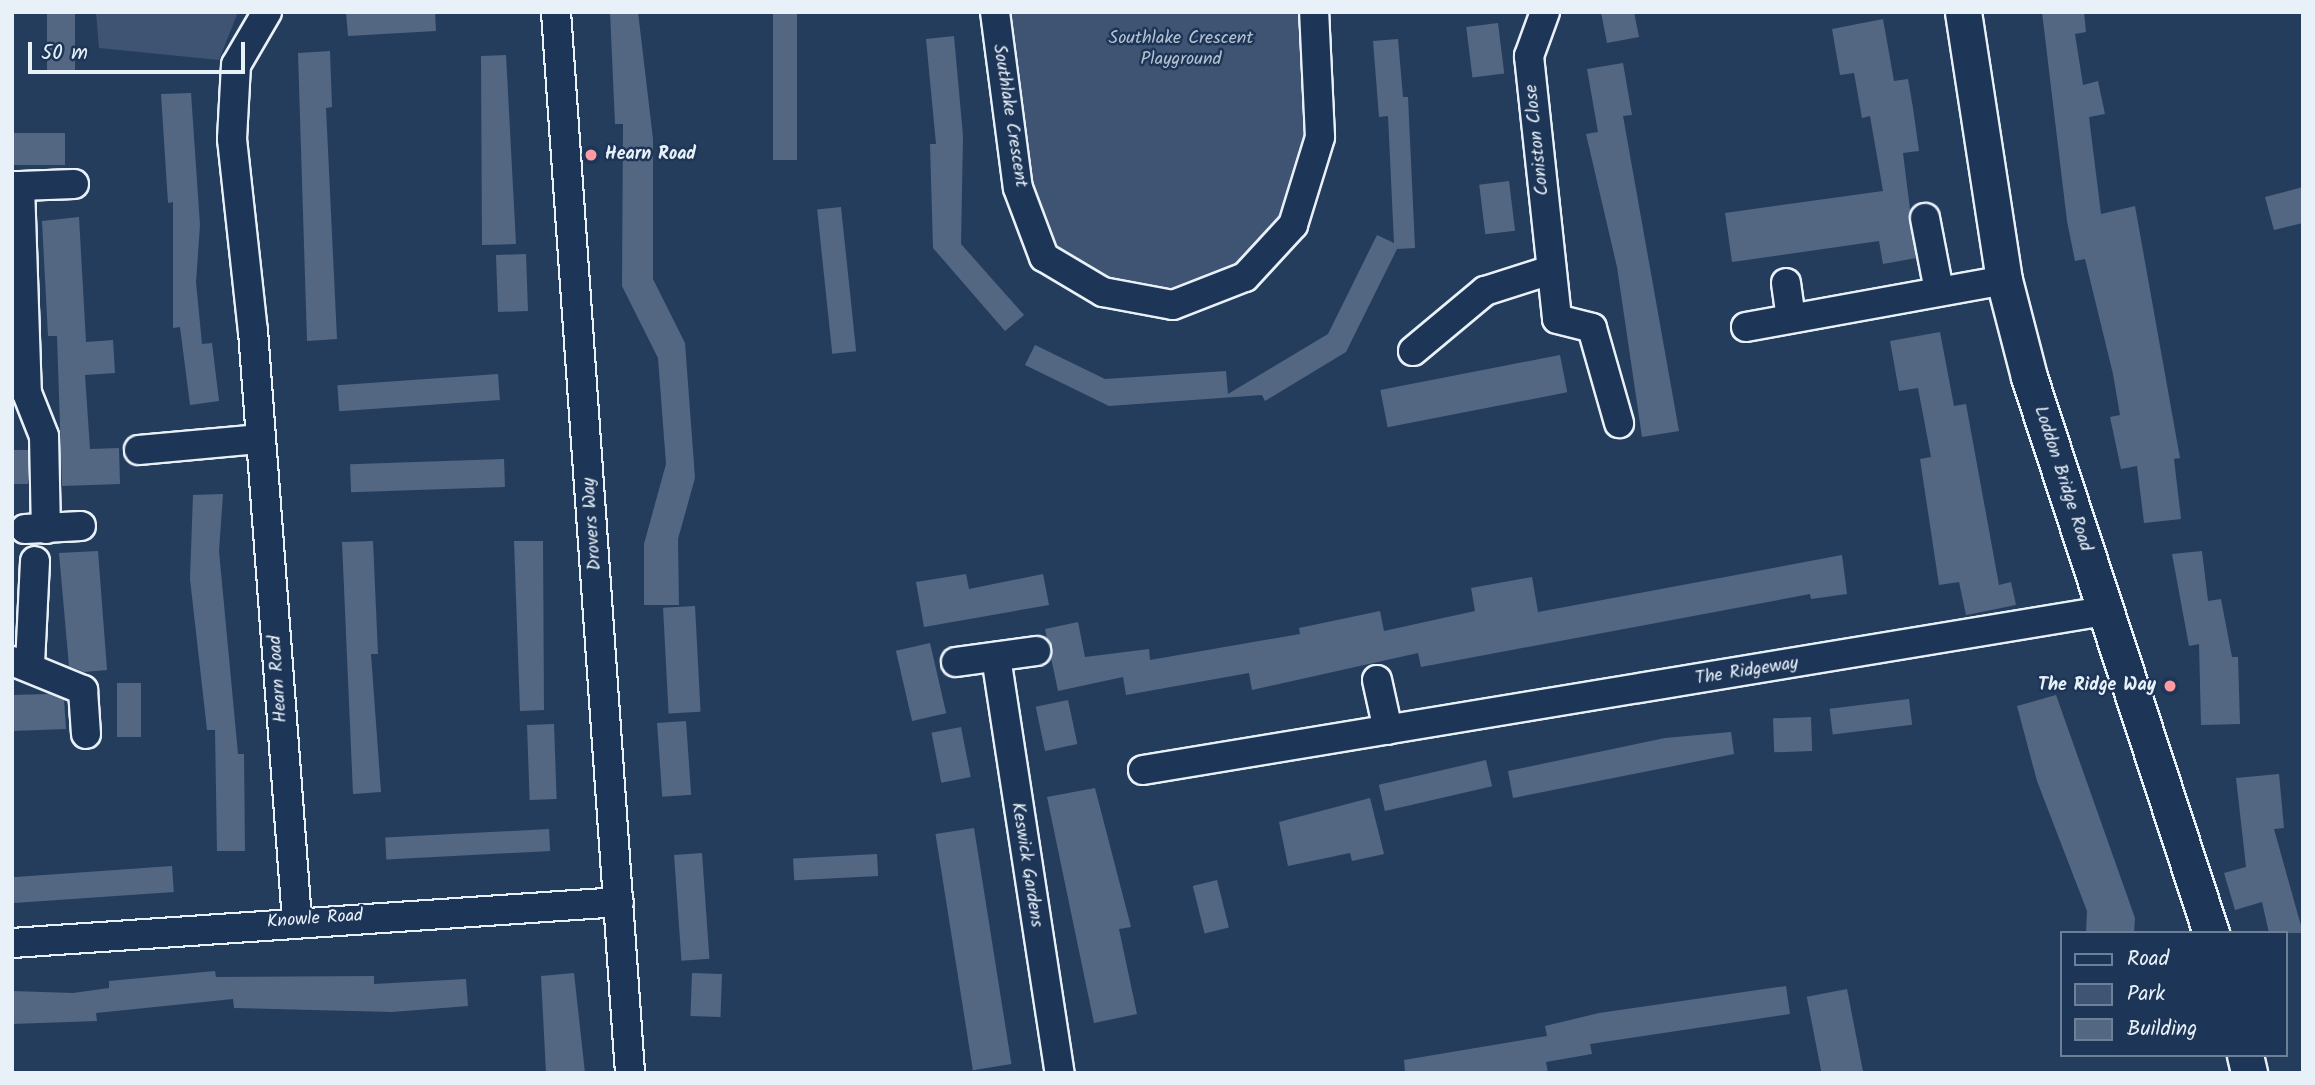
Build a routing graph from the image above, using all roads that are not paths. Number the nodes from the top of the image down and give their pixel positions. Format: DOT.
graph roads {
  1 [pos="267,12"];
  2 [pos="556,12"];
  3 [pos="995,12"];
  4 [pos="1314,12"];
  5 [pos="1545,12"];
  6 [pos="1963,12"];
  7 [pos="74,184"];
  8 [pos="16,186"];
  9 [pos="1925,218"];
  10 [pos="1551,270"];
  11 [pos="2004,280"];
  12 [pos="1786,283"];
  13 [pos="1939,291"];
  14 [pos="1791,318"];
  15 [pos="1746,327"];
  16 [pos="1413,351"];
  17 [pos="20,398"];
  18 [pos="1619,423"];
  19 [pos="261,439"];
  20 [pos="139,450"];
  21 [pos="81,526"];
  22 [pos="35,561"];
  23 [pos="2105,611"];
  24 [pos="1036,651"];
  25 [pos="996,657"];
  26 [pos="21,662"];
  27 [pos="956,662"];
  28 [pos="1377,680"];
  29 [pos="1388,730"];
  30 [pos="86,734"];
  31 [pos="1143,770"];
  32 [pos="619,902"];
  33 [pos="297,920"];
  34 [pos="2210,931"];
  35 [pos="12,943"];
  36 [pos="630,1073"];
  37 [pos="1060,1073"];
  1 -- 19 [label="street, Hearn Road"];
  2 -- 32 [label="street, Drovers Way"];
  3 -- 4 [label="street, Southlake Crescent"];
  5 -- 10 [label="street, Coniston Close"];
  6 -- 11 [label="street, Loddon Bridge Road"];
  7 -- 8 [label="street"];
  8 -- 17 [label="street"];
  9 -- 13 [label="street"];
  10 -- 16 [label="street"];
  10 -- 18 [label="street, Coniston Close"];
  11 -- 13 [label="street"];
  11 -- 23 [label="street, Loddon Bridge Road"];
  12 -- 14 [label="street"];
  13 -- 14 [label="street"];
  14 -- 15 [label="street"];
  17 -- 21 [label="street"];
  19 -- 20 [label="street"];
  19 -- 33 [label="street, Hearn Road"];
  22 -- 26 [label="street"];
  23 -- 29 [label="street, The Ridgeway"];
  23 -- 34 [label="street, Loddon Bridge Road"];
  24 -- 25 [label="street"];
  25 -- 27 [label="street"];
  25 -- 37 [label="street, Keswick Gardens"];
  26 -- 30 [label="street"];
  28 -- 29 [label="street"];
  29 -- 31 [label="street, The Ridgeway"];
  32 -- 33 [label="street, Knowle Road"];
  32 -- 36 [label="street, Drovers Way"];
  33 -- 35 [label="street, Knowle Road"];
}
